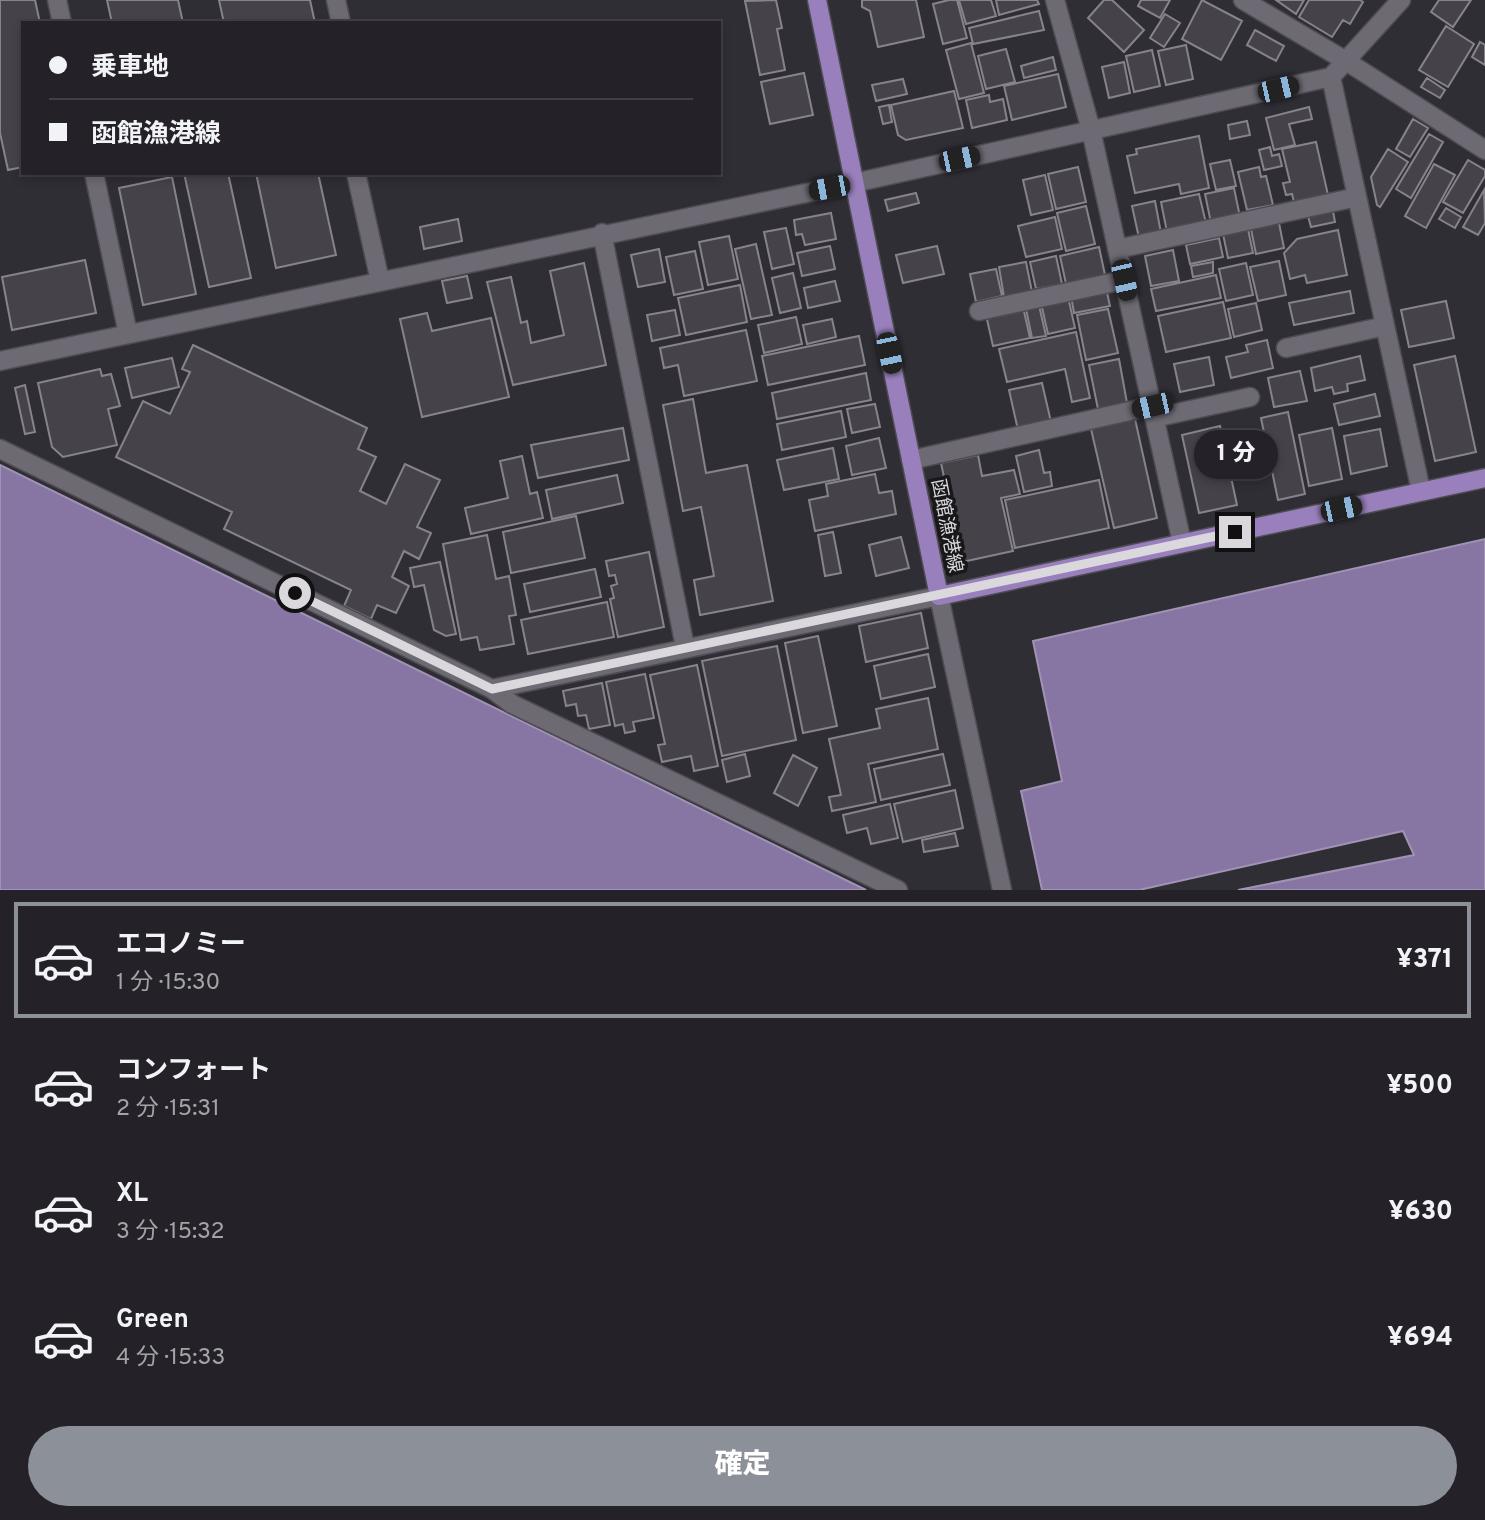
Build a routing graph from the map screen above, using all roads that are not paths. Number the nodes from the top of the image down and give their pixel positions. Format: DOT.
graph roads {
  1 [pos="57,0"];
  2 [pos="336,0"];
  3 [pos="817,0"];
  4 [pos="1055,0"];
  5 [pos="1243,0"];
  6 [pos="1402,0"];
  7 [pos="62,21"];
  8 [pos="341,21"];
  9 [pos="1346,61"];
  10 [pos="1331,77"];
  11 [pos="1091,130"];
  12 [pos="1485,150"];
  13 [pos="94,175"];
  14 [pos="356,175"];
  15 [pos="854,183"];
  16 [pos="1357,197"];
  17 [pos="602,233"];
  18 [pos="1117,249"];
  19 [pos="1124,280"];
  20 [pos="380,281"];
  21 [pos="979,311"];
  22 [pos="1385,326"];
  23 [pos="128,334"];
  24 [pos="1286,348"];
  25 [pos="0,361"];
  26 [pos="1250,397"];
  27 [pos="1153,412"];
  28 [pos="0,449"];
  29 [pos="911,460"];
  30 [pos="1485,478"];
  31 [pos="1421,491"];
  32 [pos="1182,543"];
  33 [pos="939,596"];
  34 [pos="685,647"];
  35 [pos="492,689"];
  36 [pos="898,890"];
  37 [pos="1002,890"];
  1 -- 7 [label="street"];
  2 -- 8 [label="street"];
  3 -- 15 [label="main road, 函館漁港線"];
  4 -- 11 [label="street"];
  5 -- 9 [label="street"];
  6 -- 9 [label="street"];
  9 -- 10 [label="street"];
  9 -- 12 [label="street"];
  10 -- 11 [label="street"];
  10 -- 16 [label="street"];
  11 -- 15 [label="street"];
  11 -- 18 [label="street"];
  13 -- 23 [label="street"];
  14 -- 20 [label="street"];
  15 -- 17 [label="street"];
  15 -- 29 [label="main road, 函館漁港線"];
  16 -- 18 [label="street"];
  16 -- 22 [label="street"];
  17 -- 20 [label="street"];
  17 -- 34 [label="street"];
  18 -- 19 [label="street"];
  19 -- 21 [label="street"];
  19 -- 27 [label="street"];
  20 -- 23 [label="street"];
  22 -- 24 [label="street"];
  22 -- 31 [label="street"];
  23 -- 25 [label="street"];
  26 -- 27 [label="street"];
  27 -- 29 [label="street"];
  27 -- 32 [label="street"];
  28 -- 35 [label="street"];
  29 -- 33 [label="main road, 函館漁港線"];
  30 -- 31 [label="main road, 函館漁港線"];
  31 -- 32 [label="main road, 函館漁港線"];
  32 -- 33 [label="main road, 函館漁港線"];
  33 -- 34 [label="street"];
  33 -- 37 [label="street"];
  34 -- 35 [label="street"];
  35 -- 36 [label="street"];
}
